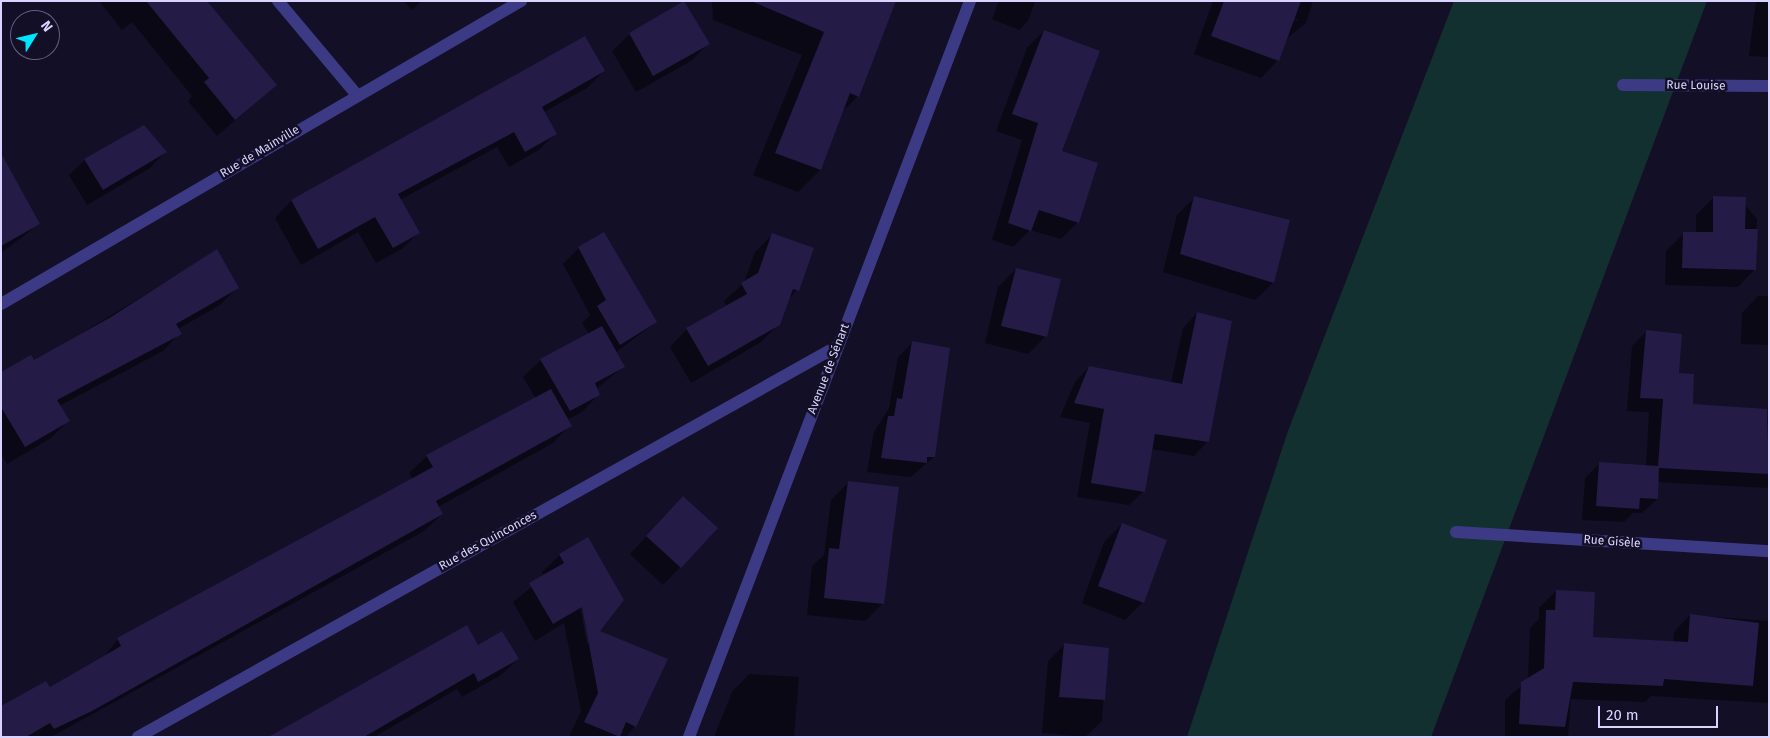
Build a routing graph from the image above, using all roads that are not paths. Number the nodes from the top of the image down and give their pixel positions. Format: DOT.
graph roads {
  1 [pos="278,1"];
  2 [pos="521,1"];
  3 [pos="970,1"];
  4 [pos="1623,85"];
  5 [pos="1769,86"];
  6 [pos="356,94"];
  7 [pos="1,304"];
  8 [pos="838,346"];
  9 [pos="1456,532"];
  10 [pos="1769,552"];
  11 [pos="138,737"];
  12 [pos="689,737"];
  1 -- 6 [label="street"];
  2 -- 6 [label="street, Rue de Mainville"];
  3 -- 8 [label="street, Avenue de Sénart"];
  4 -- 5 [label="street, Rue Louise"];
  6 -- 7 [label="street, Rue de Mainville"];
  8 -- 11 [label="street, Rue des Quinconces"];
  8 -- 12 [label="street, Avenue de Sénart"];
  9 -- 10 [label="street, Rue Gisèle"];
}
